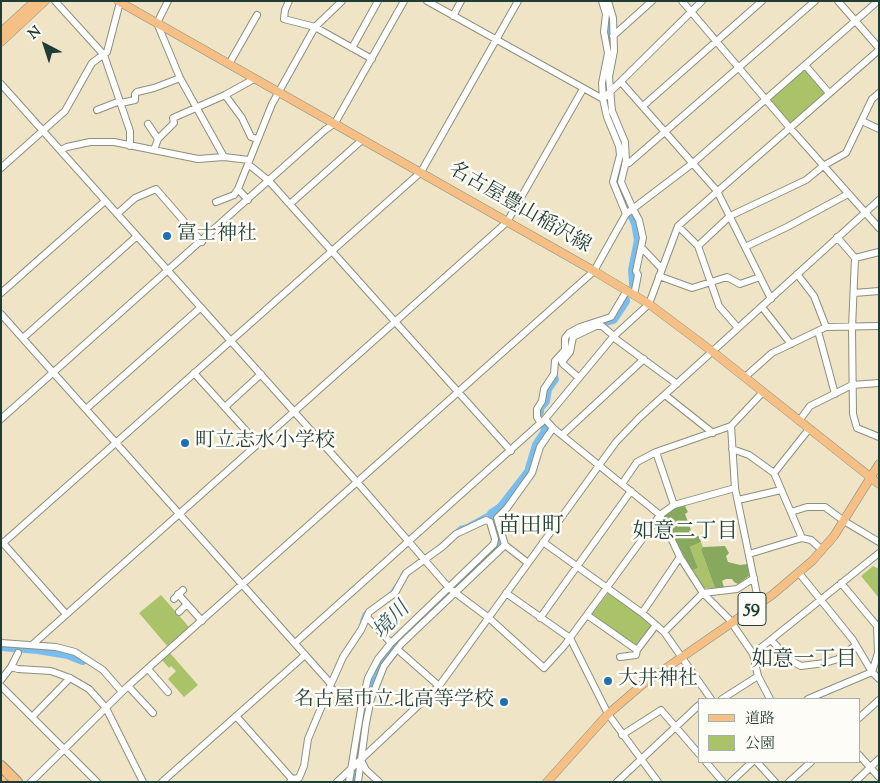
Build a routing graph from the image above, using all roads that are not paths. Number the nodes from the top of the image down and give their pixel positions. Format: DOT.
graph roads {
  1 [pos="34,1"];
  2 [pos="45,1"];
  3 [pos="55,1"];
  4 [pos="168,1"];
  5 [pos="289,1"];
  6 [pos="342,1"];
  7 [pos="378,1"];
  8 [pos="404,1"];
  9 [pos="427,1"];
  10 [pos="461,1"];
  11 [pos="518,1"];
  12 [pos="602,1"];
  13 [pos="608,1"];
  14 [pos="652,1"];
  15 [pos="682,1"];
  16 [pos="702,1"];
  17 [pos="762,1"];
  18 [pos="815,1"];
  19 [pos="838,1"];
  20 [pos="878,1"];
  21 [pos="124,3"];
  22 [pos="691,11"];
  23 [pos="257,14"];
  24 [pos="453,16"];
  25 [pos="855,22"];
  26 [pos="157,23"];
  27 [pos="315,27"];
  28 [pos="1,32"];
  29 [pos="613,36"];
  30 [pos="496,40"];
  31 [pos="1,42"];
  32 [pos="716,42"];
  33 [pos="352,48"];
  34 [pos="879,49"];
  35 [pos="104,55"];
  36 [pos="372,59"];
  37 [pos="229,64"];
  38 [pos="805,66"];
  39 [pos="739,68"];
  40 [pos="180,78"];
  41 [pos="254,79"];
  42 [pos="621,82"];
  43 [pos="1,84"];
  44 [pos="583,89"];
  45 [pos="278,92"];
  46 [pos="879,93"];
  47 [pos="829,94"];
  48 [pos="225,95"];
  49 [pos="607,96"];
  50 [pos="767,100"];
  51 [pos="120,102"];
  52 [pos="643,106"];
  53 [pos="196,108"];
  54 [pos="97,110"];
  55 [pos="862,121"];
  56 [pos="335,123"];
  57 [pos="148,124"];
  58 [pos="790,128"];
  59 [pos="879,129"];
  60 [pos="43,131"];
  61 [pos="666,132"];
  62 [pos="257,138"];
  63 [pos="158,139"];
  64 [pos="362,140"];
  65 [pos="130,146"];
  66 [pos="61,150"];
  67 [pos="154,150"];
  68 [pos="224,157"];
  69 [pos="248,162"];
  70 [pos="693,163"];
  71 [pos="625,164"];
  72 [pos="823,166"];
  73 [pos="1,168"];
  74 [pos="421,172"];
  75 [pos="269,181"];
  76 [pos="238,189"];
  77 [pos="717,191"];
  78 [pos="848,194"];
  79 [pos="248,200"];
  80 [pos="879,200"];
  81 [pos="105,201"];
  82 [pos="216,202"];
  83 [pos="290,204"];
  84 [pos="629,212"];
  85 [pos="864,213"];
  86 [pos="117,214"];
  87 [pos="730,216"];
  88 [pos="507,222"];
  89 [pos="678,226"];
  90 [pos="879,228"];
  91 [pos="137,236"];
  92 [pos="837,237"];
  93 [pos="202,242"];
  94 [pos="698,246"];
  95 [pos="746,246"];
  96 [pos="642,248"];
  97 [pos="331,251"];
  98 [pos="879,252"];
  99 [pos="855,258"];
  100 [pos="594,270"];
  101 [pos="168,271"];
  102 [pos="660,273"];
  103 [pos="797,274"];
  104 [pos="760,277"];
  105 [pos="711,282"];
  106 [pos="627,290"];
  107 [pos="879,291"];
  108 [pos="1,293"];
  109 [pos="854,293"];
  110 [pos="634,295"];
  111 [pos="770,299"];
  112 [pos="649,304"];
  113 [pos="762,307"];
  114 [pos="200,308"];
  115 [pos="1,314"];
  116 [pos="396,322"];
  117 [pos="879,326"];
  118 [pos="826,327"];
  119 [pos="738,328"];
  120 [pos="852,328"];
  121 [pos="818,331"];
  122 [pos="614,336"];
  123 [pos="23,338"];
  124 [pos="230,341"];
  125 [pos="791,344"];
  126 [pos="713,352"];
  127 [pos="644,359"];
  128 [pos="53,372"];
  129 [pos="194,373"];
  130 [pos="260,374"];
  131 [pos="745,377"];
  132 [pos="579,378"];
  133 [pos="879,383"];
  134 [pos="677,384"];
  135 [pos="852,385"];
  136 [pos="458,392"];
  137 [pos="763,392"];
  138 [pos="835,394"];
  139 [pos="665,395"];
  140 [pos="225,407"];
  141 [pos="86,409"];
  142 [pos="294,411"];
  143 [pos="1,419"];
  144 [pos="543,421"];
  145 [pos="798,421"];
  146 [pos="731,426"];
  147 [pos="553,428"];
  148 [pos="809,429"];
  149 [pos="713,433"];
  150 [pos="562,435"];
  151 [pos="879,437"];
  152 [pos="116,443"];
  153 [pos="258,444"];
  154 [pos="732,449"];
  155 [pos="510,451"];
  156 [pos="656,452"];
  157 [pos="879,464"];
  158 [pos="598,465"];
  159 [pos="774,473"];
  160 [pos="870,478"];
  161 [pos="357,482"];
  162 [pos="622,484"];
  163 [pos="879,484"];
  164 [pos="735,488"];
  165 [pos="781,490"];
  166 [pos="631,491"];
  167 [pos="738,500"];
  168 [pos="674,505"];
  169 [pos="792,512"];
  170 [pos="180,514"];
  171 [pos="660,515"];
  172 [pos="844,521"];
  173 [pos="802,538"];
  174 [pos="409,541"];
  175 [pos="2,542"];
  176 [pos="543,542"];
  177 [pos="879,542"];
  178 [pos="505,545"];
  179 [pos="822,550"];
  180 [pos="879,553"];
  181 [pos="750,554"];
  182 [pos="680,557"];
  183 [pos="425,560"];
  184 [pos="528,563"];
  185 [pos="577,567"];
  186 [pos="799,574"];
  187 [pos="754,578"];
  188 [pos="841,583"];
  189 [pos="243,585"];
  190 [pos="606,588"];
  191 [pos="452,590"];
  192 [pos="703,593"];
  193 [pos="178,594"];
  194 [pos="506,594"];
  195 [pos="819,600"];
  196 [pos="190,604"];
  197 [pos="759,604"];
  198 [pos="178,612"];
  199 [pos="642,613"];
  200 [pos="66,614"];
  201 [pos="587,615"];
  202 [pos="367,617"];
  203 [pos="489,618"];
  204 [pos="540,618"];
  205 [pos="202,621"];
  206 [pos="732,623"];
  207 [pos="656,625"];
  208 [pos="664,632"];
  209 [pos="570,638"];
  210 [pos="771,640"];
  211 [pos="1,643"];
  212 [pos="295,643"];
  213 [pos="391,643"];
  214 [pos="32,645"];
  215 [pos="856,645"];
  216 [pos="397,649"];
  217 [pos="637,650"];
  218 [pos="18,653"];
  219 [pos="753,654"];
  220 [pos="305,655"];
  221 [pos="620,657"];
  222 [pos="680,658"];
  223 [pos="11,667"];
  224 [pos="148,669"];
  225 [pos="872,672"];
  226 [pos="758,676"];
  227 [pos="70,678"];
  228 [pos="879,679"];
  229 [pos="1,680"];
  230 [pos="1,686"];
  231 [pos="128,686"];
  232 [pos="330,686"];
  233 [pos="438,686"];
  234 [pos="122,692"];
  235 [pos="168,692"];
  236 [pos="708,698"];
  237 [pos="724,698"];
  238 [pos="769,698"];
  239 [pos="810,698"];
  240 [pos="879,700"];
  241 [pos="362,703"];
  242 [pos="698,706"];
  243 [pos="106,708"];
  244 [pos="153,714"];
  245 [pos="608,714"];
  246 [pos="236,716"];
  247 [pos="32,717"];
  248 [pos="860,717"];
  249 [pos="676,726"];
  250 [pos="622,735"];
  251 [pos="64,750"];
  252 [pos="698,753"];
  253 [pos="860,756"];
  254 [pos="879,759"];
  255 [pos="640,760"];
  256 [pos="707,763"];
  257 [pos="751,763"];
  258 [pos="758,763"];
  259 [pos="810,763"];
  260 [pos="356,764"];
  261 [pos="1,766"];
  262 [pos="870,768"];
  263 [pos="1,770"];
  264 [pos="879,777"];
  265 [pos="296,780"];
  266 [pos="13,782"];
  267 [pos="17,782"];
  268 [pos="31,782"];
  269 [pos="97,782"];
  270 [pos="143,782"];
  271 [pos="162,782"];
  272 [pos="337,782"];
  273 [pos="349,782"];
  274 [pos="358,782"];
  275 [pos="379,782"];
  276 [pos="547,782"];
  277 [pos="617,782"];
  278 [pos="658,782"];
  279 [pos="723,782"];
  280 [pos="731,782"];
  281 [pos="775,782"];
  282 [pos="789,782"];
  283 [pos="855,782"];
  1 -- 28 [label="main road"];
  2 -- 31 [label="main road"];
  3 -- 35 [label="street"];
  4 -- 26 [label="street"];
  5 -- 27 [label="street"];
  6 -- 27 [label="street"];
  7 -- 33 [label="street"];
  8 -- 36 [label="street"];
  9 -- 24 [label="street"];
  10 -- 24 [label="street"];
  11 -- 30 [label="street"];
  12 -- 49 [label="street"];
  13 -- 29 [label="street"];
  14 -- 29 [label="street"];
  15 -- 22 [label="street"];
  16 -- 22 [label="street"];
  17 -- 32 [label="street"];
  18 -- 39 [label="street"];
  19 -- 25 [label="street"];
  20 -- 25 [label="street"];
  21 -- 26 [label="main road, 名古屋豊山稲沢線"];
  21 -- 35 [label="street"];
  22 -- 32 [label="street"];
  22 -- 42 [label="street"];
  23 -- 37 [label="street"];
  24 -- 30 [label="street"];
  25 -- 34 [label="street"];
  25 -- 38 [label="street"];
  26 -- 37 [label="main road, 名古屋豊山稲沢線"];
  26 -- 40 [label="street"];
  27 -- 33 [label="street"];
  27 -- 45 [label="street"];
  29 -- 49 [label="street"];
  30 -- 44 [label="street"];
  30 -- 74 [label="street"];
  32 -- 39 [label="street"];
  32 -- 52 [label="street"];
  33 -- 36 [label="street"];
  34 -- 47 [label="street"];
  35 -- 51 [label="street"];
  35 -- 60 [label="street"];
  36 -- 56 [label="street"];
  37 -- 41 [label="main road, 名古屋豊山稲沢線"];
  38 -- 47 [label="street"];
  38 -- 50 [label="street"];
  39 -- 50 [label="street"];
  39 -- 61 [label="street"];
  40 -- 51 [label="street"];
  40 -- 53 [label="street"];
  41 -- 45 [label="main road, 名古屋豊山稲沢線"];
  41 -- 48 [label="street"];
  42 -- 49 [label="street"];
  42 -- 52 [label="street"];
  43 -- 60 [label="street"];
  44 -- 49 [label="street"];
  44 -- 88 [label="street"];
  45 -- 56 [label="main road, 名古屋豊山稲沢線"];
  45 -- 62 [label="street"];
  46 -- 55 [label="street"];
  47 -- 58 [label="street"];
  48 -- 53 [label="street"];
  48 -- 62 [label="street"];
  49 -- 71 [label="street"];
  49 -- 84 [label="street"];
  50 -- 58 [label="street"];
  50 -- 70 [label="street"];
  51 -- 54 [label="street"];
  51 -- 65 [label="street"];
  52 -- 61 [label="street"];
  53 -- 63 [label="street"];
  53 -- 68 [label="street"];
  55 -- 59 [label="street"];
  55 -- 72 [label="street"];
  56 -- 64 [label="main road, 名古屋豊山稲沢線"];
  56 -- 75 [label="street"];
  57 -- 63 [label="street"];
  58 -- 72 [label="street"];
  58 -- 77 [label="street"];
  60 -- 66 [label="street"];
  60 -- 73 [label="street"];
  61 -- 70 [label="street"];
  61 -- 71 [label="street"];
  62 -- 69 [label="street"];
  63 -- 67 [label="street"];
  64 -- 74 [label="main road, 名古屋豊山稲沢線"];
  64 -- 83 [label="street"];
  65 -- 66 [label="street"];
  65 -- 67 [label="street"];
  66 -- 81 [label="street"];
  67 -- 68 [label="street"];
  68 -- 69 [label="street"];
  69 -- 75 [label="street"];
  69 -- 76 [label="street"];
  70 -- 77 [label="street"];
  70 -- 84 [label="street"];
  71 -- 84 [label="street"];
  72 -- 78 [label="street"];
  72 -- 87 [label="street"];
  74 -- 88 [label="main road, 名古屋豊山稲沢線"];
  74 -- 97 [label="street"];
  75 -- 79 [label="street"];
  75 -- 83 [label="street"];
  76 -- 79 [label="street"];
  76 -- 82 [label="street"];
  77 -- 87 [label="street"];
  77 -- 89 [label="street"];
  78 -- 85 [label="street"];
  78 -- 95 [label="street"];
  79 -- 93 [label="street"];
  80 -- 85 [label="street"];
  81 -- 86 [label="street"];
  81 -- 108 [label="street"];
  83 -- 97 [label="street"];
  84 -- 96 [label="street"];
  84 -- 100 [label="street"];
  85 -- 90 [label="street"];
  85 -- 92 [label="street"];
  86 -- 91 [label="street"];
  86 -- 93 [label="street"];
  87 -- 94 [label="street"];
  87 -- 95 [label="street"];
  88 -- 100 [label="main road, 名古屋豊山稲沢線"];
  88 -- 116 [label="street"];
  89 -- 94 [label="street"];
  89 -- 102 [label="street"];
  91 -- 101 [label="street"];
  91 -- 123 [label="street"];
  92 -- 99 [label="street"];
  92 -- 103 [label="street"];
  93 -- 101 [label="street"];
  94 -- 105 [label="street"];
  95 -- 104 [label="street"];
  96 -- 102 [label="street"];
  96 -- 110 [label="street"];
  97 -- 116 [label="street"];
  97 -- 124 [label="street"];
  98 -- 99 [label="street"];
  99 -- 109 [label="street"];
  100 -- 106 [label="main road, 名古屋豊山稲沢線"];
  100 -- 136 [label="street"];
  101 -- 114 [label="street"];
  101 -- 128 [label="street"];
  102 -- 105 [label="street"];
  102 -- 112 [label="street"];
  103 -- 111 [label="street"];
  103 -- 118 [label="street"];
  104 -- 105 [label="street"];
  104 -- 111 [label="street"];
  105 -- 119 [label="street"];
  106 -- 110 [label="main road, 名古屋豊山稲沢線"];
  106 -- 144 [label="street"];
  107 -- 109 [label="street"];
  109 -- 120 [label="street"];
  110 -- 112 [label="main road, 名古屋豊山稲沢線"];
  111 -- 113 [label="street"];
  112 -- 122 [label="street"];
  112 -- 126 [label="main road, 名古屋豊山稲沢線"];
  113 -- 119 [label="street"];
  113 -- 125 [label="street"];
  114 -- 124 [label="street"];
  114 -- 141 [label="street"];
  115 -- 123 [label="street"];
  116 -- 136 [label="street"];
  116 -- 142 [label="street"];
  117 -- 120 [label="street"];
  118 -- 120 [label="street"];
  118 -- 121 [label="street"];
  119 -- 126 [label="street"];
  120 -- 135 [label="street"];
  121 -- 125 [label="street"];
  121 -- 138 [label="street"];
  122 -- 127 [label="street"];
  122 -- 132 [label="street"];
  122 -- 132 [label="street"];
  123 -- 128 [label="street"];
  124 -- 129 [label="street"];
  124 -- 130 [label="street"];
  125 -- 131 [label="street"];
  126 -- 131 [label="main road, 名古屋豊山稲沢線"];
  126 -- 134 [label="street"];
  127 -- 134 [label="street"];
  127 -- 150 [label="street"];
  128 -- 141 [label="street"];
  128 -- 143 [label="street"];
  129 -- 140 [label="street"];
  129 -- 152 [label="street"];
  130 -- 140 [label="street"];
  130 -- 142 [label="street"];
  131 -- 137 [label="main road, 名古屋豊山稲沢線"];
  132 -- 144 [label="street"];
  133 -- 135 [label="street"];
  134 -- 139 [label="street"];
  135 -- 138 [label="street"];
  135 -- 151 [label="street"];
  136 -- 155 [label="street"];
  136 -- 161 [label="street"];
  137 -- 145 [label="main road, 名古屋豊山稲沢線"];
  137 -- 146 [label="street"];
  138 -- 145 [label="street"];
  139 -- 149 [label="street"];
  139 -- 158 [label="street"];
  140 -- 153 [label="street"];
  141 -- 152 [label="street"];
  142 -- 153 [label="street"];
  142 -- 161 [label="street"];
  144 -- 147 [label="street"];
  144 -- 155 [label="street"];
  145 -- 148 [label="main road, 名古屋豊山稲沢線"];
  146 -- 149 [label="street"];
  146 -- 154 [label="street"];
  147 -- 150 [label="street"];
  147 -- 178 [label="street"];
  148 -- 159 [label="street"];
  148 -- 160 [label="main road, 名古屋豊山稲沢線"];
  149 -- 156 [label="street"];
  150 -- 158 [label="street"];
  152 -- 170 [label="street"];
  152 -- 175 [label="street"];
  153 -- 170 [label="street"];
  154 -- 159 [label="street"];
  154 -- 164 [label="street"];
  155 -- 174 [label="street"];
  156 -- 162 [label="street"];
  156 -- 168 [label="street"];
  157 -- 160 [label="main road, 59"];
  158 -- 162 [label="street"];
  158 -- 176 [label="street"];
  159 -- 165 [label="street"];
  160 -- 163 [label="main road, 名古屋豊山稲沢線"];
  160 -- 172 [label="main road, 59"];
  161 -- 174 [label="street"];
  161 -- 189 [label="street"];
  162 -- 166 [label="street"];
  164 -- 167 [label="street"];
  164 -- 168 [label="street"];
  165 -- 167 [label="street"];
  165 -- 169 [label="street"];
  166 -- 171 [label="street"];
  166 -- 185 [label="street"];
  167 -- 181 [label="street"];
  168 -- 171 [label="street"];
  169 -- 172 [label="street"];
  169 -- 173 [label="street"];
  170 -- 189 [label="street"];
  170 -- 200 [label="street"];
  171 -- 182 [label="street"];
  171 -- 190 [label="street"];
  172 -- 177 [label="street"];
  172 -- 179 [label="main road, 59"];
  173 -- 179 [label="street"];
  173 -- 181 [label="street"];
  174 -- 183 [label="street"];
  174 -- 212 [label="street"];
  175 -- 200 [label="street"];
  176 -- 184 [label="street"];
  176 -- 185 [label="street"];
  178 -- 184 [label="street"];
  178 -- 191 [label="street"];
  179 -- 186 [label="main road, 59"];
  180 -- 188 [label="street"];
  181 -- 187 [label="street"];
  182 -- 192 [label="street"];
  182 -- 199 [label="street"];
  183 -- 191 [label="street"];
  183 -- 191 [label="street"];
  183 -- 202 [label="street"];
  184 -- 194 [label="street"];
  185 -- 190 [label="street"];
  185 -- 204 [label="street"];
  186 -- 195 [label="street"];
  186 -- 197 [label="main road, 59"];
  187 -- 192 [label="street"];
  187 -- 197 [label="street"];
  188 -- 195 [label="street"];
  188 -- 225 [label="street"];
  189 -- 205 [label="street"];
  189 -- 212 [label="street"];
  190 -- 199 [label="street"];
  190 -- 201 [label="street"];
  191 -- 203 [label="street"];
  191 -- 213 [label="street"];
  191 -- 216 [label="street"];
  192 -- 206 [label="street"];
  192 -- 208 [label="street"];
  193 -- 196 [label="street"];
  194 -- 203 [label="street"];
  194 -- 204 [label="street"];
  195 -- 210 [label="street"];
  195 -- 215 [label="street"];
  196 -- 198 [label="street"];
  196 -- 205 [label="street"];
  197 -- 206 [label="main road, 59"];
  199 -- 207 [label="street"];
  200 -- 214 [label="street"];
  201 -- 209 [label="street"];
  201 -- 217 [label="street"];
  202 -- 213 [label="street"];
  202 -- 232 [label="street"];
  203 -- 209 [label="street"];
  203 -- 233 [label="street"];
  204 -- 209 [label="street"];
  205 -- 224 [label="street"];
  206 -- 219 [label="street"];
  206 -- 222 [label="main road, 59"];
  207 -- 208 [label="street"];
  207 -- 217 [label="street"];
  208 -- 222 [label="street"];
  209 -- 245 [label="street"];
  210 -- 215 [label="street"];
  210 -- 219 [label="street"];
  211 -- 214 [label="street"];
  212 -- 220 [label="street"];
  213 -- 241 [label="street"];
  214 -- 234 [label="street"];
  215 -- 225 [label="street"];
  216 -- 233 [label="street"];
  216 -- 260 [label="street"];
  217 -- 221 [label="street"];
  218 -- 223 [label="street"];
  219 -- 226 [label="street"];
  220 -- 232 [label="street"];
  220 -- 246 [label="street"];
  222 -- 236 [label="street"];
  222 -- 245 [label="main road, 59"];
  223 -- 227 [label="street"];
  223 -- 229 [label="street"];
  224 -- 231 [label="street"];
  224 -- 235 [label="street"];
  225 -- 228 [label="street"];
  225 -- 239 [label="street"];
  226 -- 237 [label="street"];
  226 -- 238 [label="street"];
  227 -- 243 [label="street"];
  227 -- 247 [label="street"];
  230 -- 247 [label="street"];
  231 -- 234 [label="street"];
  231 -- 244 [label="street"];
  232 -- 241 [label="street"];
  232 -- 265 [label="street"];
  233 -- 260 [label="street"];
  234 -- 243 [label="street"];
  240 -- 248 [label="street"];
  241 -- 260 [label="street"];
  242 -- 249 [label="street"];
  243 -- 251 [label="street"];
  243 -- 270 [label="street"];
  245 -- 250 [label="street"];
  245 -- 276 [label="main road, 59"];
  246 -- 265 [label="street"];
  246 -- 271 [label="street"];
  247 -- 251 [label="street"];
  249 -- 250 [label="street"];
  249 -- 252 [label="street"];
  249 -- 255 [label="street"];
  250 -- 255 [label="street"];
  251 -- 268 [label="street"];
  251 -- 269 [label="street"];
  253 -- 262 [label="street"];
  254 -- 262 [label="street"];
  255 -- 277 [label="street"];
  255 -- 278 [label="street"];
  256 -- 279 [label="street"];
  257 -- 280 [label="street"];
  258 -- 281 [label="street"];
  259 -- 282 [label="street"];
  260 -- 272 [label="street"];
  260 -- 273 [label="street"];
  260 -- 274 [label="street"];
  260 -- 275 [label="street"];
  261 -- 267 [label="highway"];
  262 -- 264 [label="street"];
  262 -- 283 [label="street"];
  263 -- 266 [label="highway"];
}
